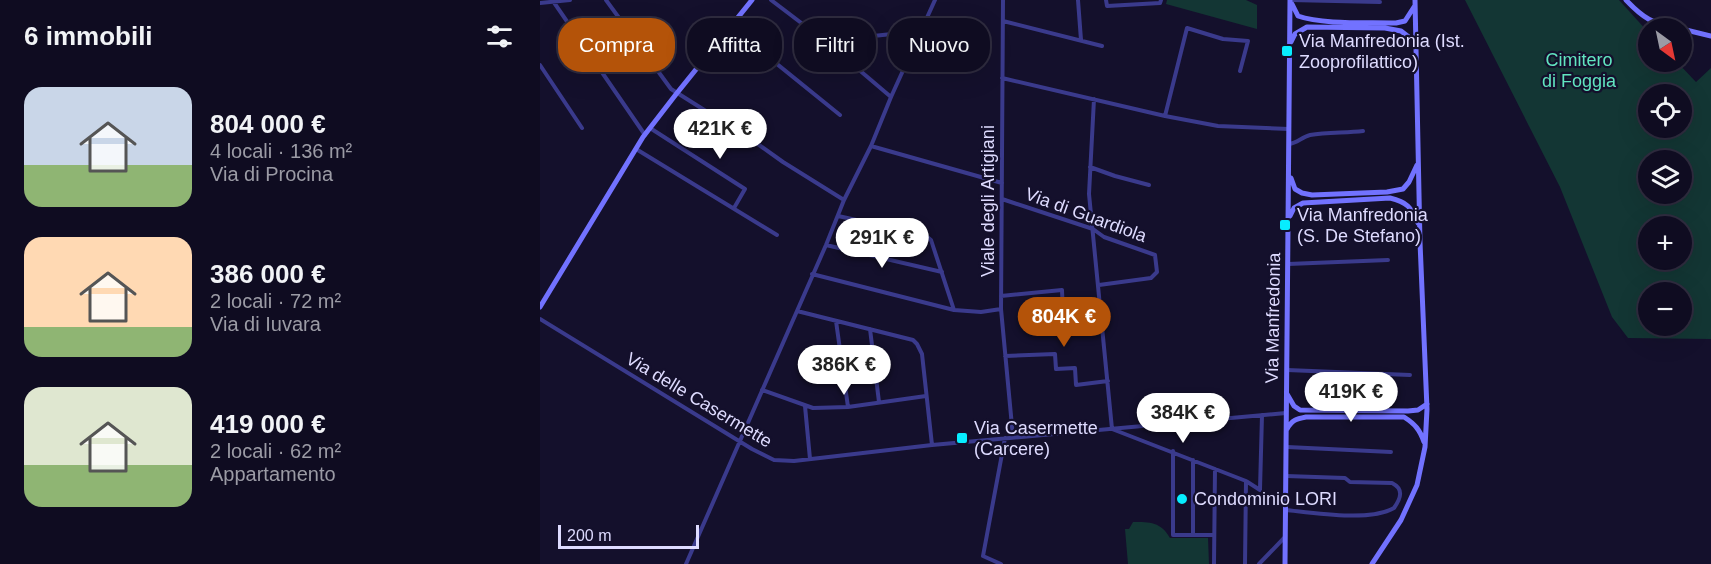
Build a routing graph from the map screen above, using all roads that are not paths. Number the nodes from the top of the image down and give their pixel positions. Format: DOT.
graph roads {
  1 [pos="570,0"];
  2 [pos="606,0"];
  3 [pos="752,0"];
  4 [pos="771,0"];
  5 [pos="935,0"];
  6 [pos="1003,0"];
  7 [pos="1078,0"];
  8 [pos="1106,0"];
  9 [pos="1161,0"];
  10 [pos="1290,0"];
  11 [pos="1626,0"];
  12 [pos="553,1"];
  13 [pos="1380,2"];
  14 [pos="540,3"];
  15 [pos="1415,3"];
  16 [pos="737,18"];
  17 [pos="795,18"];
  18 [pos="927,18"];
  19 [pos="1645,18"];
  20 [pos="1003,21"];
  21 [pos="1692,31"];
  22 [pos="1711,36"];
  23 [pos="1081,40"];
  24 [pos="1102,46"];
  25 [pos="1290,46"];
  26 [pos="1416,50"];
  27 [pos="540,65"];
  28 [pos="782,68"];
  29 [pos="1240,71"];
  30 [pos="693,72"];
  31 [pos="862,72"];
  32 [pos="903,72"];
  33 [pos="1002,78"];
  34 [pos="676,93"];
  35 [pos="891,97"];
  36 [pos="1094,99"];
  37 [pos="840,115"];
  38 [pos="1165,116"];
  39 [pos="582,128"];
  40 [pos="650,128"];
  41 [pos="1289,129"];
  42 [pos="1363,131"];
  43 [pos="645,135"];
  44 [pos="1289,144"];
  45 [pos="871,146"];
  46 [pos="636,149"];
  47 [pos="1418,161"];
  48 [pos="1090,167"];
  49 [pos="1289,171"];
  50 [pos="1002,183"];
  51 [pos="1149,185"];
  52 [pos="1001,199"];
  53 [pos="844,200"];
  54 [pos="734,208"];
  55 [pos="838,216"];
  56 [pos="1288,221"];
  57 [pos="1420,227"];
  58 [pos="1093,230"];
  59 [pos="777,235"];
  60 [pos="826,245"];
  61 [pos="1388,260"];
  62 [pos="1288,264"];
  63 [pos="942,273"];
  64 [pos="812,274"];
  65 [pos="1099,285"];
  66 [pos="1001,296"];
  67 [pos="540,307"];
  68 [pos="1101,308"];
  69 [pos="1001,309"];
  70 [pos="954,310"];
  71 [pos="796,311"];
  72 [pos="540,319"];
  73 [pos="836,321"];
  74 [pos="870,329"];
  75 [pos="1005,356"];
  76 [pos="1287,370"];
  77 [pos="1410,375"];
  78 [pos="1108,381"];
  79 [pos="762,390"];
  80 [pos="1287,393"];
  81 [pos="926,396"];
  82 [pos="879,402"];
  83 [pos="1427,403"];
  84 [pos="806,406"];
  85 [pos="848,406"];
  86 [pos="1286,413"];
  87 [pos="1262,415"];
  88 [pos="1112,429"];
  89 [pos="1286,429"];
  90 [pos="1013,437"];
  91 [pos="1005,438"];
  92 [pos="740,442"];
  93 [pos="932,445"];
  94 [pos="1287,447"];
  95 [pos="1425,447"];
  96 [pos="1173,452"];
  97 [pos="1390,452"];
  98 [pos="810,459"];
  99 [pos="1193,459"];
  100 [pos="1215,469"];
  101 [pos="1286,476"];
  102 [pos="1246,481"];
  103 [pos="1286,510"];
  104 [pos="1192,535"];
  105 [pos="1214,535"];
  106 [pos="1286,536"];
  107 [pos="686,564"];
  108 [pos="1001,564"];
  109 [pos="1214,564"];
  110 [pos="1245,564"];
  111 [pos="1259,564"];
  112 [pos="1285,564"];
  113 [pos="1372,564"];
  1 -- 12 [label="street"];
  2 -- 34 [label="street"];
  3 -- 16 [label="main road"];
  4 -- 17 [label="street"];
  5 -- 18 [label="street"];
  6 -- 20 [label="street, Viale degli Artigiani"];
  7 -- 23 [label="street"];
  8 -- 9 [label="street"];
  10 -- 13 [label="street"];
  10 -- 15 [label="main road"];
  10 -- 25 [label="main road, Via Manfredonia"];
  11 -- 19 [label="main road"];
  12 -- 14 [label="street"];
  12 -- 43 [label="street"];
  15 -- 26 [label="main road"];
  20 -- 23 [label="street"];
  20 -- 33 [label="street, Viale degli Artigiani"];
  21 -- 22 [label="main road"];
  23 -- 24 [label="street"];
  25 -- 26 [label="main road"];
  25 -- 41 [label="main road, Via Manfredonia"];
  26 -- 47 [label="main road"];
  27 -- 39 [label="street"];
  28 -- 37 [label="street"];
  29 -- 38 [label="street"];
  30 -- 34 [label="main road"];
  31 -- 35 [label="street"];
  32 -- 35 [label="street"];
  33 -- 36 [label="street"];
  33 -- 50 [label="street, Viale degli Artigiani"];
  34 -- 40 [label="main road"];
  34 -- 53 [label="street"];
  35 -- 45 [label="street"];
  36 -- 38 [label="street"];
  36 -- 48 [label="street"];
  38 -- 41 [label="street"];
  40 -- 43 [label="main road"];
  40 -- 54 [label="street"];
  41 -- 44 [label="main road, Via Manfredonia"];
  42 -- 44 [label="street"];
  43 -- 46 [label="main road"];
  44 -- 49 [label="main road, Via Manfredonia"];
  45 -- 50 [label="street"];
  45 -- 53 [label="street"];
  46 -- 54 [label="street"];
  46 -- 67 [label="main road"];
  47 -- 49 [label="main road"];
  47 -- 57 [label="main road"];
  48 -- 51 [label="street"];
  48 -- 58 [label="street"];
  49 -- 56 [label="main road, Via Manfredonia"];
  50 -- 52 [label="street, Viale degli Artigiani"];
  52 -- 58 [label="street, Via di Guardiola"];
  52 -- 66 [label="street, Viale degli Artigiani"];
  53 -- 55 [label="street"];
  54 -- 59 [label="street"];
  55 -- 60 [label="street"];
  55 -- 63 [label="street"];
  56 -- 57 [label="main road"];
  56 -- 62 [label="main road, Via Manfredonia"];
  57 -- 83 [label="main road"];
  58 -- 65 [label="street"];
  58 -- 65 [label="street, Via di Guardiola"];
  60 -- 63 [label="street"];
  60 -- 64 [label="street"];
  61 -- 62 [label="street"];
  62 -- 76 [label="main road, Via Manfredonia"];
  63 -- 70 [label="street"];
  64 -- 70 [label="street"];
  64 -- 71 [label="street"];
  65 -- 68 [label="street"];
  66 -- 68 [label="street"];
  66 -- 69 [label="street, Viale degli Artigiani"];
  68 -- 78 [label="street"];
  69 -- 70 [label="street"];
  69 -- 75 [label="street, Viale degli Artigiani"];
  71 -- 73 [label="street"];
  71 -- 79 [label="street"];
  72 -- 92 [label="street, Via delle Casermette"];
  73 -- 74 [label="street"];
  73 -- 85 [label="street"];
  74 -- 81 [label="street"];
  74 -- 82 [label="street"];
  75 -- 78 [label="street"];
  75 -- 90 [label="street, Viale degli Artigiani"];
  76 -- 77 [label="street"];
  76 -- 80 [label="main road, Via Manfredonia"];
  78 -- 88 [label="street"];
  79 -- 84 [label="street"];
  79 -- 92 [label="street"];
  80 -- 83 [label="main road"];
  80 -- 86 [label="main road, Via Manfredonia"];
  81 -- 82 [label="street"];
  81 -- 93 [label="street"];
  82 -- 85 [label="street"];
  83 -- 95 [label="main road"];
  84 -- 85 [label="street"];
  84 -- 98 [label="street"];
  86 -- 87 [label="street, Via delle Casermette"];
  86 -- 89 [label="main road, Via Manfredonia"];
  87 -- 88 [label="street, Via delle Casermette"];
  87 -- 102 [label="street"];
  88 -- 90 [label="street, Via delle Casermette"];
  88 -- 96 [label="street"];
  89 -- 94 [label="main road, Via Manfredonia"];
  89 -- 95 [label="main road"];
  90 -- 91 [label="street, Via delle Casermette"];
  91 -- 93 [label="street, Via delle Casermette"];
  91 -- 108 [label="street"];
  92 -- 98 [label="street, Via delle Casermette"];
  92 -- 107 [label="street"];
  93 -- 98 [label="street, Via delle Casermette"];
  94 -- 97 [label="street"];
  94 -- 101 [label="main road, Via Manfredonia"];
  95 -- 113 [label="main road"];
  96 -- 99 [label="street"];
  96 -- 104 [label="street"];
  99 -- 100 [label="street"];
  99 -- 104 [label="street"];
  100 -- 102 [label="street"];
  100 -- 105 [label="street"];
  101 -- 103 [label="main road, Via Manfredonia"];
  101 -- 103 [label="street"];
  102 -- 110 [label="street"];
  103 -- 106 [label="main road, Via Manfredonia"];
  104 -- 105 [label="street"];
  105 -- 109 [label="street"];
  106 -- 111 [label="street"];
  106 -- 112 [label="main road, Via Manfredonia"];
}
